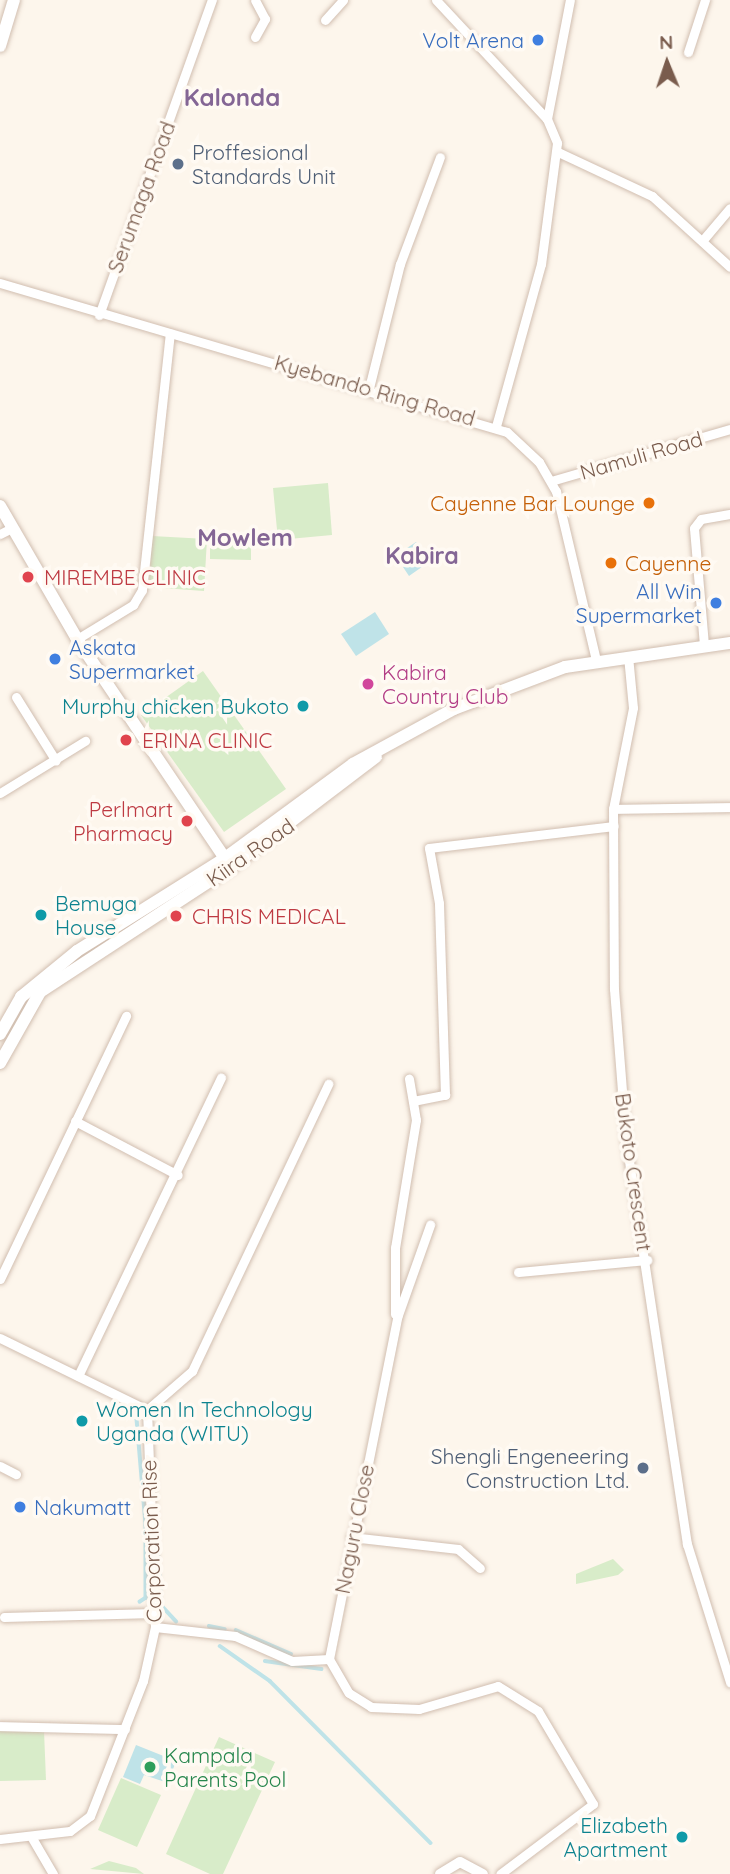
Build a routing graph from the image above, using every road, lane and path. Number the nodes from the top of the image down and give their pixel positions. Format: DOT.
graph roads {
  1 [pos="14,0"];
  2 [pos="212,0"];
  3 [pos="256,0"];
  4 [pos="343,0"];
  5 [pos="436,0"];
  6 [pos="570,0"];
  7 [pos="705,0"];
  8 [pos="325,20"];
  9 [pos="256,37"];
  10 [pos="0,46"];
  11 [pos="688,52"];
  12 [pos="547,119"];
  13 [pos="558,152"];
  14 [pos="440,157"];
  15 [pos="730,208"];
  16 [pos="702,241"];
  17 [pos="730,267"];
  18 [pos="0,283"];
  19 [pos="99,315"];
  20 [pos="170,334"];
  21 [pos="369,388"];
  22 [pos="496,426"];
  23 [pos="730,429"];
  24 [pos="551,481"];
  25 [pos="0,506"];
  26 [pos="730,514"];
  27 [pos="12,527"];
  28 [pos="0,534"];
  29 [pos="77,639"];
  30 [pos="730,643"];
  31 [pos="700,646"];
  32 [pos="628,656"];
  33 [pos="603,659"];
  34 [pos="16,697"];
  35 [pos="85,741"];
  36 [pos="56,761"];
  37 [pos="0,793"];
  38 [pos="730,807"];
  39 [pos="613,809"];
  40 [pos="614,826"];
  41 [pos="228,863"];
  42 [pos="127,1016"];
  43 [pos="2,1025"];
  44 [pos="0,1063"];
  45 [pos="221,1078"];
  46 [pos="409,1079"];
  47 [pos="328,1084"];
  48 [pos="413,1101"];
  49 [pos="75,1121"];
  50 [pos="178,1175"];
  51 [pos="430,1226"];
  52 [pos="647,1260"];
  53 [pos="518,1272"];
  54 [pos="0,1279"];
  55 [pos="395,1330"];
  56 [pos="0,1338"];
  57 [pos="78,1376"];
  58 [pos="147,1410"];
  59 [pos="0,1466"];
  60 [pos="16,1474"];
  61 [pos="351,1537"];
  62 [pos="480,1568"];
  63 [pos="154,1613"];
  64 [pos="4,1617"];
  65 [pos="155,1627"];
  66 [pos="329,1659"];
  67 [pos="730,1682"];
  68 [pos="0,1726"];
  69 [pos="125,1729"];
  70 [pos="32,1838"];
  71 [pos="0,1839"];
  72 [pos="447,1869"];
  73 [pos="53,1874"];
  74 [pos="483,1874"];
  75 [pos="500,1874"];
  1 -- 10 [label="main road"];
  2 -- 19 [label="street, Serumaga Road"];
  3 -- 9 [label="street"];
  4 -- 8 [label="street"];
  5 -- 12 [label="street"];
  6 -- 12 [label="street"];
  7 -- 11 [label="street"];
  12 -- 13 [label="street"];
  13 -- 16 [label="street"];
  13 -- 22 [label="street"];
  14 -- 21 [label="street"];
  15 -- 16 [label="street"];
  16 -- 17 [label="street"];
  18 -- 19 [label="street, Kyebando Ring Road"];
  19 -- 20 [label="street, Kyebando Ring Road"];
  20 -- 21 [label="street, Kyebando Ring Road"];
  20 -- 29 [label="street"];
  21 -- 22 [label="street, Kyebando Ring Road"];
  22 -- 24 [label="street, Kyebando Ring Road"];
  23 -- 24 [label="street, Namuli Road"];
  24 -- 33 [label="street"];
  25 -- 27 [label="main road"];
  26 -- 31 [label="street"];
  27 -- 28 [label="street"];
  27 -- 29 [label="main road"];
  29 -- 41 [label="main road"];
  30 -- 31 [label="main road"];
  31 -- 32 [label="main road, Kiira Road"];
  32 -- 33 [label="main road, Kiira Road"];
  32 -- 39 [label="street, Bukoto Crescent"];
  33 -- 41 [label="main road, Kiira Road"];
  34 -- 36 [label="street"];
  35 -- 36 [label="street"];
  36 -- 37 [label="street"];
  38 -- 39 [label="street"];
  39 -- 40 [label="street, Bukoto Crescent"];
  40 -- 48 [label="street"];
  40 -- 52 [label="street, Bukoto Crescent"];
  41 -- 43 [label="main road, Kiira Road"];
  41 -- 44 [label="main road, Kiira Road"];
  42 -- 49 [label="street"];
  45 -- 50 [label="street"];
  46 -- 48 [label="street"];
  47 -- 58 [label="street"];
  48 -- 55 [label="street"];
  49 -- 50 [label="street"];
  49 -- 54 [label="street"];
  50 -- 57 [label="street"];
  51 -- 55 [label="street, Naguru Close"];
  52 -- 53 [label="street"];
  52 -- 67 [label="street, Bukoto Crescent"];
  55 -- 61 [label="street, Naguru Close"];
  56 -- 57 [label="street"];
  57 -- 58 [label="street"];
  58 -- 63 [label="street, Corporation Rise"];
  59 -- 60 [label="street"];
  61 -- 62 [label="street"];
  61 -- 66 [label="street, Naguru Close"];
  63 -- 64 [label="street"];
  63 -- 65 [label="street, Corporation Rise"];
  65 -- 66 [label="street"];
  65 -- 69 [label="street, Corporation Rise"];
  66 -- 75 [label="street"];
  68 -- 69 [label="street"];
  69 -- 70 [label="street, Corporation Rise"];
  70 -- 71 [label="street, Corporation Rise"];
  70 -- 73 [label="street"];
  72 -- 74 [label="street"];
}
